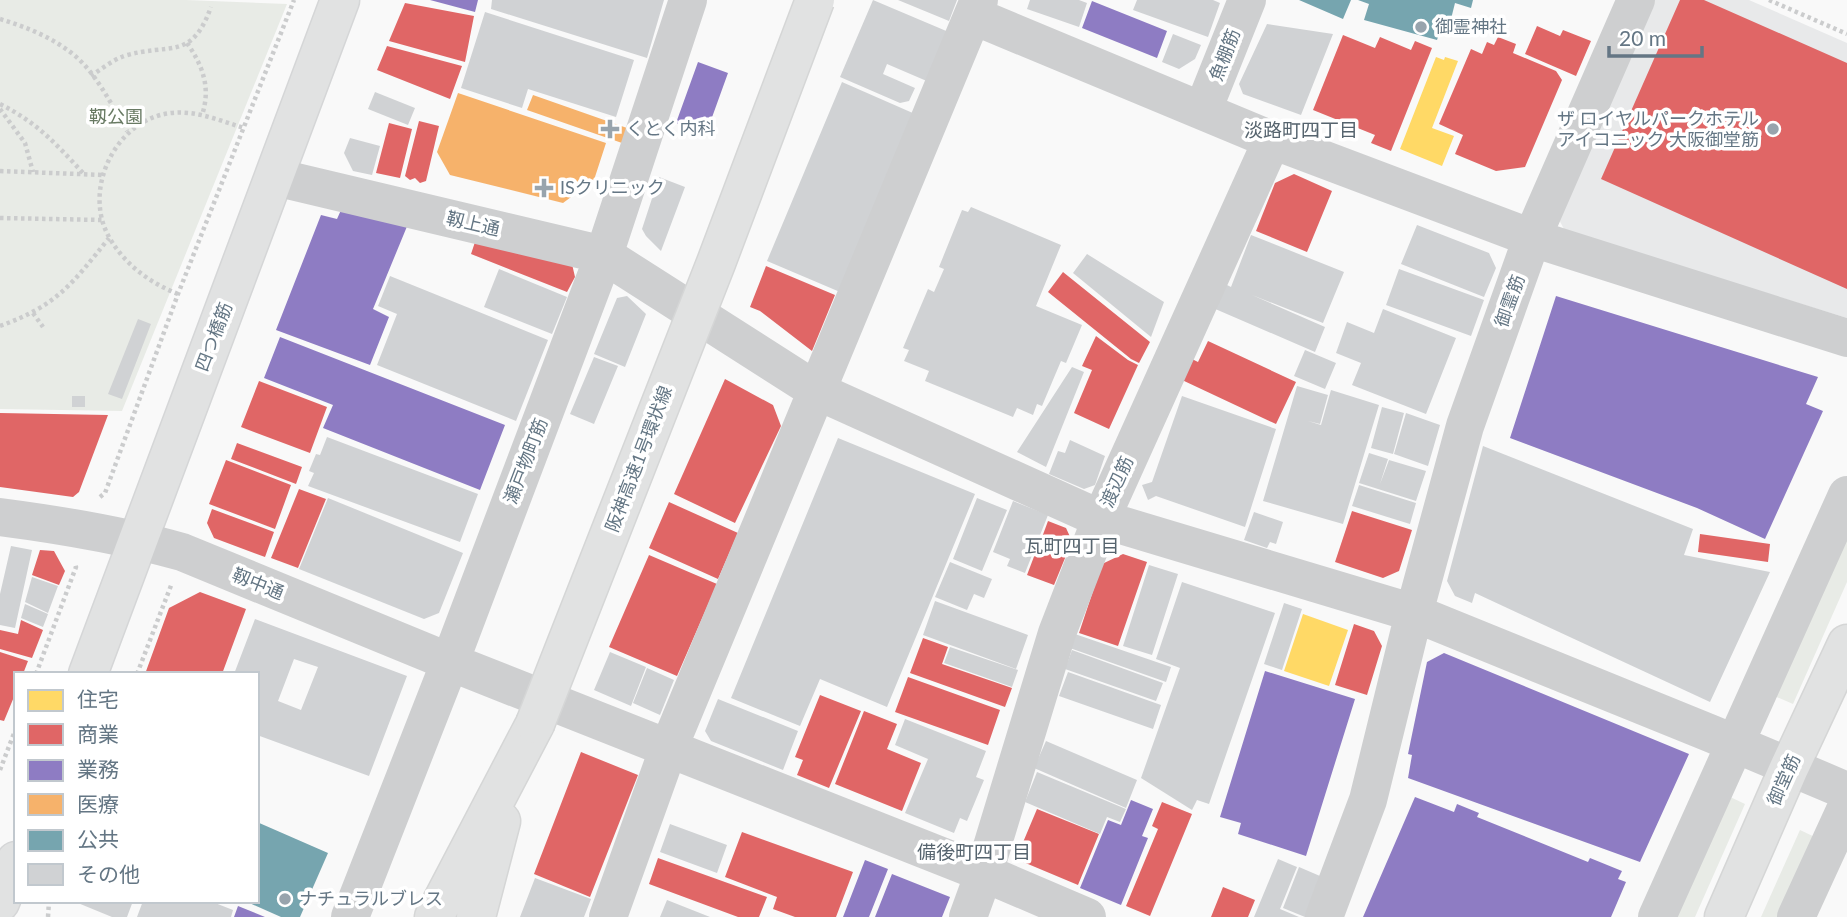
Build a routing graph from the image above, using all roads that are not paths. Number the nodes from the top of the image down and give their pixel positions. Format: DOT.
graph roads {
  1 [pos="340,0"];
  2 [pos="688,0"];
  3 [pos="815,0"];
  4 [pos="1247,0"];
  5 [pos="1636,0"];
  6 [pos="977,8"];
  7 [pos="1203,110"];
  8 [pos="1272,140"];
  9 [pos="275,177"];
  10 [pos="1532,238"];
  11 [pos="604,255"];
  12 [pos="1847,338"];
  13 [pos="817,391"];
  14 [pos="1847,495"];
  15 [pos="0,517"];
  16 [pos="1101,519"];
  17 [pos="138,540"];
  18 [pos="1414,614"];
  19 [pos="1847,644"];
  20 [pos="450,662"];
  21 [pos="89,672"];
  22 [pos="535,724"];
  23 [pos="1735,744"];
  24 [pos="669,747"];
  25 [pos="1789,768"];
  26 [pos="1847,791"];
  27 [pos="507,801"];
  28 [pos="1847,806"];
  29 [pos="14,866"];
  30 [pos="984,873"];
  31 [pos="0,902"];
  32 [pos="350,917"];
  33 [pos="434,917"];
  34 [pos="461,917"];
  35 [pos="476,917"];
  36 [pos="608,917"];
  37 [pos="968,917"];
  38 [pos="1087,917"];
  39 [pos="1324,917"];
  40 [pos="1657,917"];
  41 [pos="1724,917"];
  42 [pos="1796,917"];
  1 -- 9 [label="main road, 四つ橋筋"];
  2 -- 11 [label="street, 瀬戸物町筋"];
  3 -- 22 [label="main road, 阪神高速1号環状線, bridge"];
  4 -- 7 [label="street, 魚棚筋"];
  5 -- 10 [label="street, 御霊筋"];
  6 -- 7 [label="street"];
  6 -- 13 [label="street"];
  7 -- 8 [label="street"];
  8 -- 10 [label="street"];
  8 -- 16 [label="street, 渡辺筋"];
  9 -- 11 [label="street, 靱上通"];
  9 -- 17 [label="main road, 四つ橋筋"];
  10 -- 12 [label="street"];
  10 -- 18 [label="street, 御霊筋"];
  11 -- 13 [label="street, 靱上通"];
  11 -- 20 [label="street, 瀬戸物町筋"];
  13 -- 16 [label="street, 靱上通"];
  13 -- 24 [label="street"];
  14 -- 23 [label="street"];
  15 -- 17 [label="street, 靱中通"];
  16 -- 18 [label="street, 靱上通"];
  16 -- 30 [label="street, 渡辺筋"];
  17 -- 20 [label="street, 靱中通"];
  17 -- 21 [label="main road, 四つ橋筋"];
  18 -- 23 [label="street, 靱上通"];
  18 -- 39 [label="street, 御霊筋"];
  19 -- 25 [label="main road, 御堂筋"];
  20 -- 24 [label="street, 靱中通"];
  20 -- 32 [label="street, 瀬戸物町筋"];
  22 -- 27 [label="main road, 阪神高速1号環状線"];
  22 -- 33 [label="main road"];
  23 -- 25 [label="street, 靱上通"];
  23 -- 40 [label="street"];
  24 -- 30 [label="street, 靱中通"];
  24 -- 36 [label="street"];
  25 -- 26 [label="street, 靱上通"];
  25 -- 41 [label="main road, 御堂筋"];
  27 -- 34 [label="main road, 阪神高速1号環状線"];
  27 -- 35 [label="main road"];
  28 -- 42 [label="street"];
  29 -- 31 [label="main road"];
  30 -- 37 [label="street, 渡辺筋"];
  30 -- 38 [label="street, 靱中通"];
}
